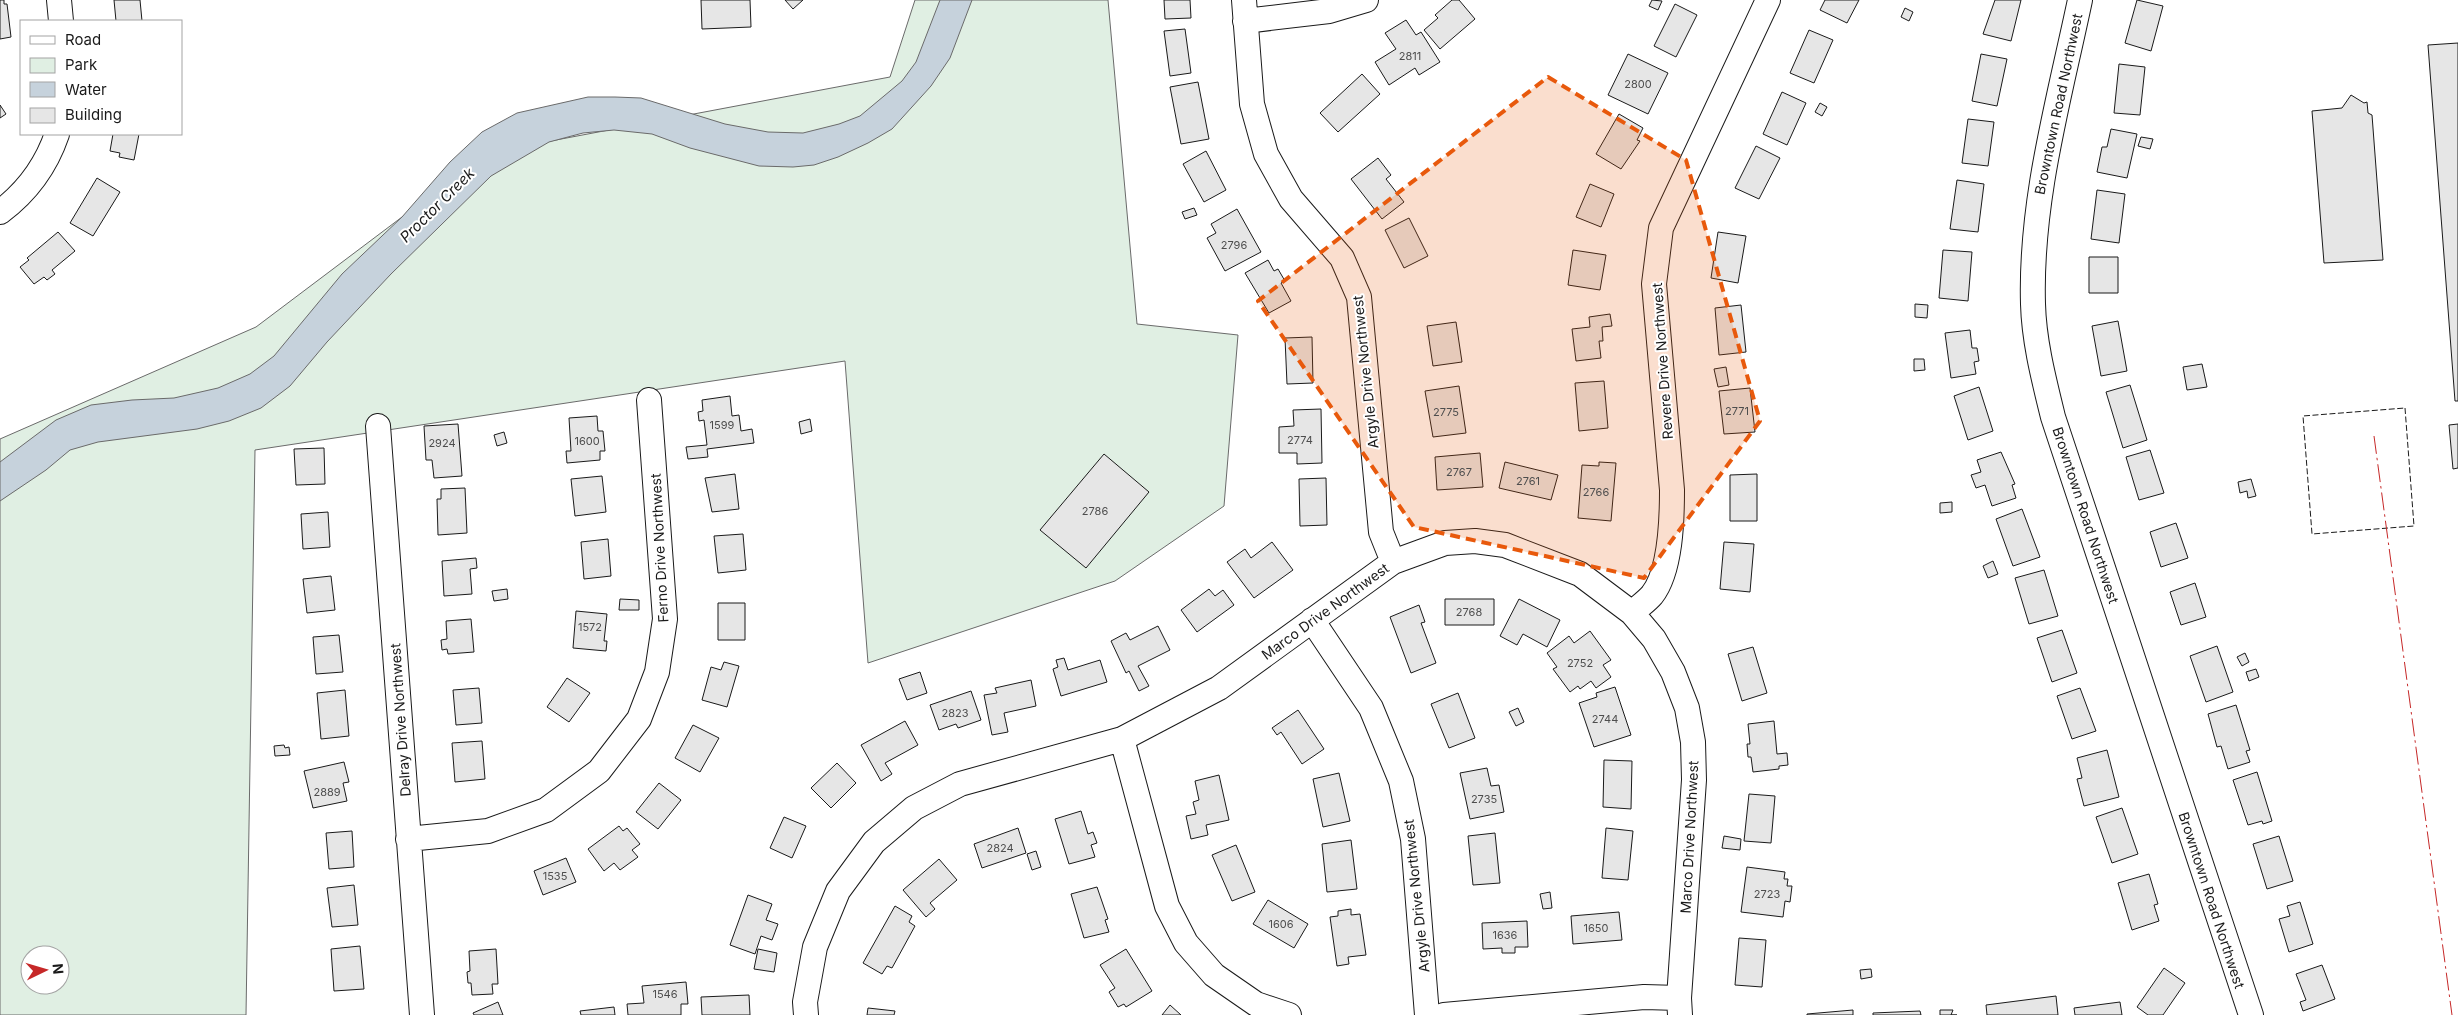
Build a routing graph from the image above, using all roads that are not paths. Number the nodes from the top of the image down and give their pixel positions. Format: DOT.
graph roads {
  1 [pos="59,0"];
  2 [pos="1366,0"];
  3 [pos="1768,0"];
  4 [pos="2080,0"];
  5 [pos="1244,11"];
  6 [pos="61,20"];
  7 [pos="56,135"];
  8 [pos="0,212"];
  9 [pos="649,400"];
  10 [pos="378,426"];
  11 [pos="1393,562"];
  12 [pos="1632,613"];
  13 [pos="1312,620"];
  14 [pos="1122,739"];
  15 [pos="408,839"];
  16 [pos="1679,1006"];
  17 [pos="422,1015"];
  18 [pos="806,1015"];
  19 [pos="1289,1015"];
  20 [pos="1427,1015"];
  21 [pos="1444,1015"];
  22 [pos="2251,1015"];
  1 -- 6 [label="street"];
  2 -- 5 [label="street"];
  3 -- 12 [label="street, Revere Drive Northwest"];
  4 -- 22 [label="street, Browntown Road Northwest"];
  5 -- 11 [label="street, Argyle Drive Northwest"];
  7 -- 8 [label="street"];
  9 -- 15 [label="street, Ferno Drive Northwest"];
  10 -- 15 [label="street, Delray Drive Northwest"];
  11 -- 12 [label="street, Marco Drive Northwest"];
  11 -- 13 [label="street, Marco Drive Northwest"];
  12 -- 16 [label="street, Marco Drive Northwest"];
  13 -- 14 [label="street, Marco Drive Northwest"];
  13 -- 20 [label="street, Argyle Drive Northwest"];
  14 -- 18 [label="street, Marco Drive Northwest"];
  14 -- 19 [label="street"];
  15 -- 17 [label="street, Delray Drive Northwest"];
  16 -- 21 [label="street"];
}
